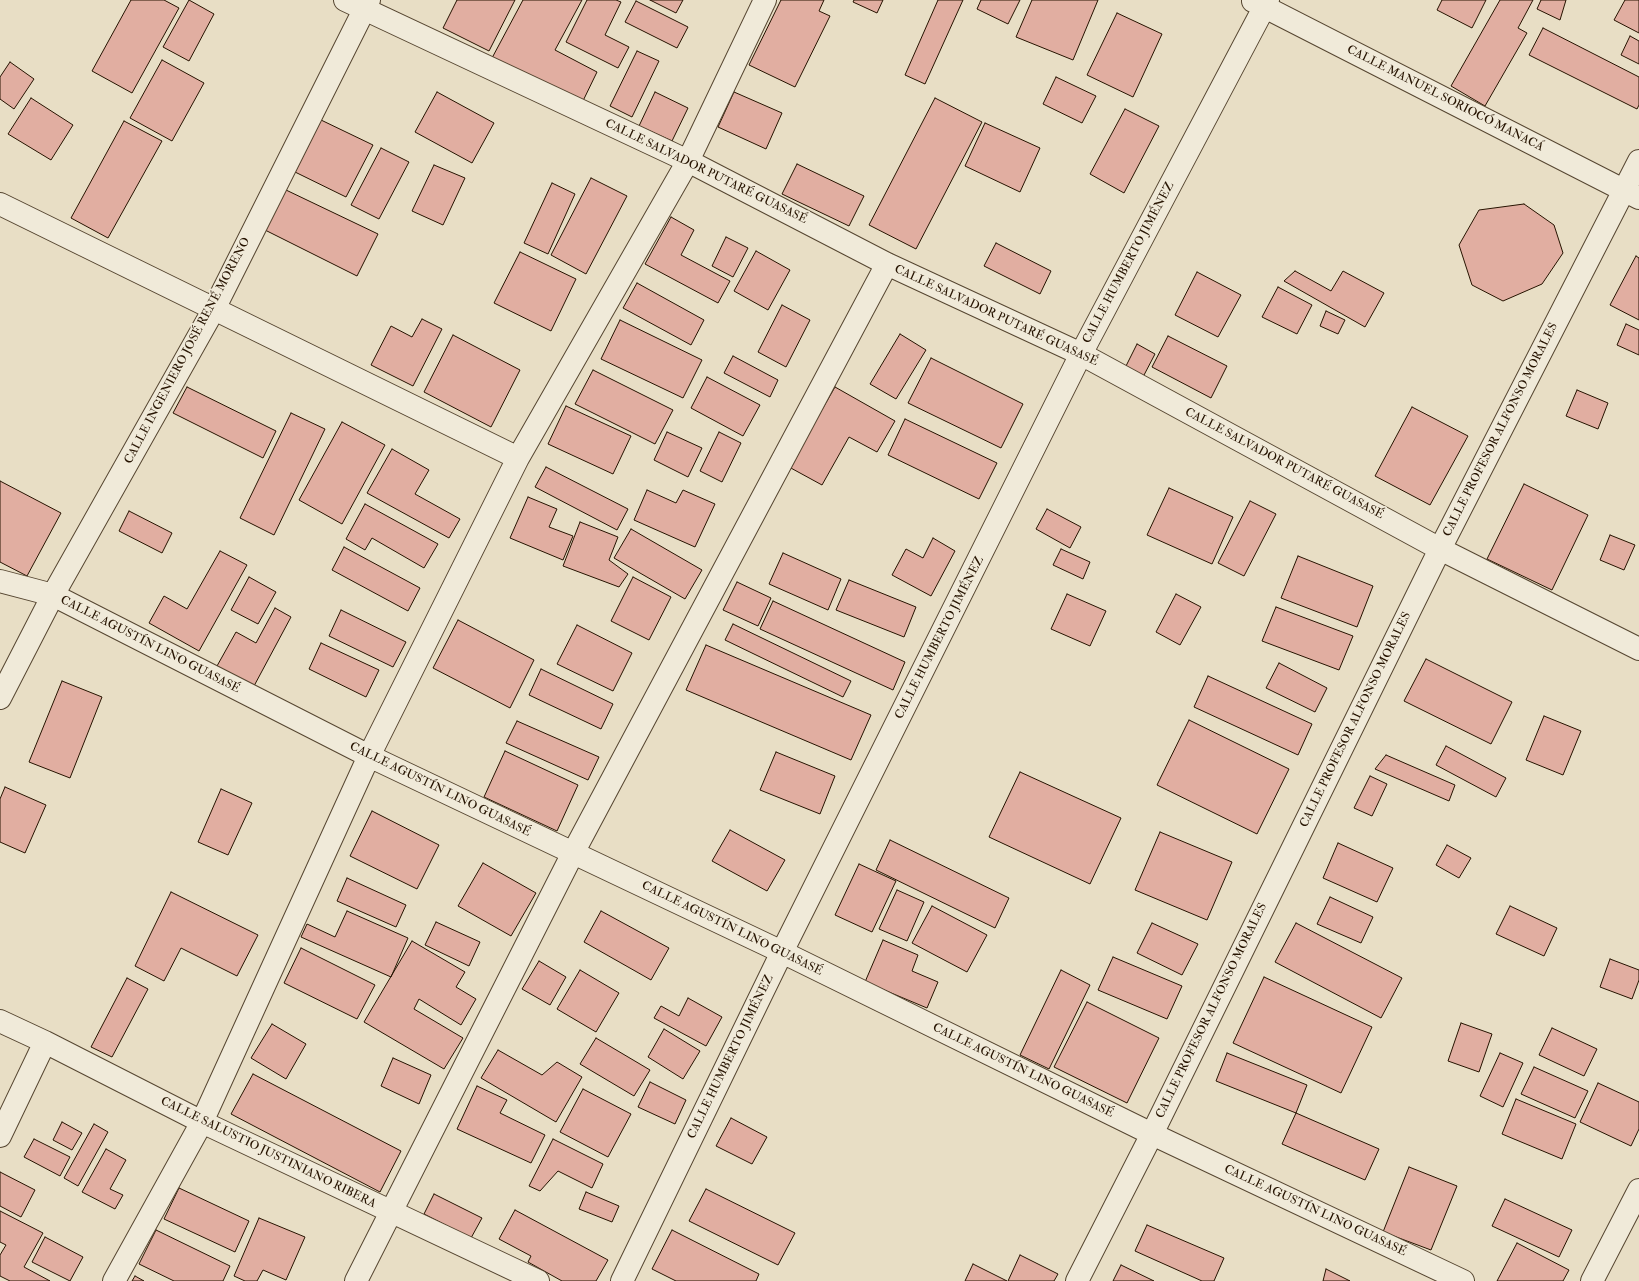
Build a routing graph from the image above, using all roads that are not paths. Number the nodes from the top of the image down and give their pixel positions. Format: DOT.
graph roads {
  1 [pos="345,0"];
  2 [pos="764,0"];
  3 [pos="1262,2"];
  4 [pos="367,5"];
  5 [pos="688,161"];
  6 [pos="1639,162"];
  7 [pos="1632,194"];
  8 [pos="0,204"];
  9 [pos="887,264"];
  10 [pos="214,309"];
  11 [pos="1081,354"];
  12 [pos="518,458"];
  13 [pos="1440,549"];
  14 [pos="0,581"];
  15 [pos="54,595"];
  16 [pos="1639,649"];
  17 [pos="0,698"];
  18 [pos="369,756"];
  19 [pos="573,853"];
  20 [pos="782,952"];
  21 [pos="0,1021"];
  22 [pos="45,1042"];
  23 [pos="202,1122"];
  24 [pos="1152,1134"];
  25 [pos="0,1136"];
  26 [pos="1639,1190"];
  27 [pos="392,1212"];
  28 [pos="114,1281"];
  29 [pos="356,1281"];
  30 [pos="538,1281"];
  31 [pos="622,1281"];
  32 [pos="1077,1281"];
  33 [pos="1463,1281"];
  34 [pos="1592,1281"];
  1 -- 4 [label="street, CALLE SALVADOR PUTARÉ GUASASÉ"];
  2 -- 5 [label="street"];
  3 -- 7 [label="street, CALLE MANUEL SORIOCÓ MANACÁ"];
  3 -- 11 [label="street, CALLE HUMBERTO JIMÉNEZ"];
  4 -- 5 [label="street, CALLE SALVADOR PUTARÉ GUASASÉ"];
  4 -- 10 [label="street, CALLE INGENIERO JOSÉ RENÉ MORENO"];
  5 -- 9 [label="street, CALLE SALVADOR PUTARÉ GUASASÉ"];
  5 -- 12 [label="street"];
  6 -- 7 [label="street, CALLE PROFESOR ALFONSO MORALES"];
  7 -- 13 [label="street, CALLE PROFESOR ALFONSO MORALES"];
  8 -- 10 [label="street"];
  9 -- 11 [label="street, CALLE SALVADOR PUTARÉ GUASASÉ"];
  9 -- 19 [label="street"];
  10 -- 12 [label="street"];
  10 -- 15 [label="street, CALLE INGENIERO JOSÉ RENÉ MORENO"];
  11 -- 13 [label="street, CALLE SALVADOR PUTARÉ GUASASÉ"];
  11 -- 20 [label="street, CALLE HUMBERTO JIMÉNEZ"];
  12 -- 18 [label="street"];
  13 -- 16 [label="street, CALLE SALVADOR PUTARÉ GUASASÉ"];
  13 -- 24 [label="street, CALLE PROFESOR ALFONSO MORALES"];
  14 -- 15 [label="street, CALLE AGUSTÍN LINO GUASASÉ"];
  15 -- 17 [label="street, CALLE INGENIERO JOSÉ RENÉ MORENO"];
  15 -- 18 [label="street, CALLE AGUSTÍN LINO GUASASÉ"];
  18 -- 19 [label="street, CALLE AGUSTÍN LINO GUASASÉ"];
  18 -- 23 [label="street"];
  19 -- 20 [label="street, CALLE AGUSTÍN LINO GUASASÉ"];
  19 -- 27 [label="street"];
  20 -- 24 [label="street, CALLE AGUSTÍN LINO GUASASÉ"];
  20 -- 31 [label="street, CALLE HUMBERTO JIMÉNEZ"];
  21 -- 22 [label="street, CALLE SALUSTIO JUSTINIANO RIBERA"];
  22 -- 23 [label="street, CALLE SALUSTIO JUSTINIANO RIBERA"];
  22 -- 25 [label="street"];
  23 -- 27 [label="street, CALLE SALUSTIO JUSTINIANO RIBERA"];
  23 -- 28 [label="street"];
  24 -- 32 [label="street, CALLE PROFESOR ALFONSO MORALES"];
  24 -- 33 [label="street, CALLE AGUSTÍN LINO GUASASÉ"];
  26 -- 34 [label="street"];
  27 -- 29 [label="street"];
  27 -- 30 [label="street, CALLE SALUSTIO JUSTINIANO RIBERA"];
}
